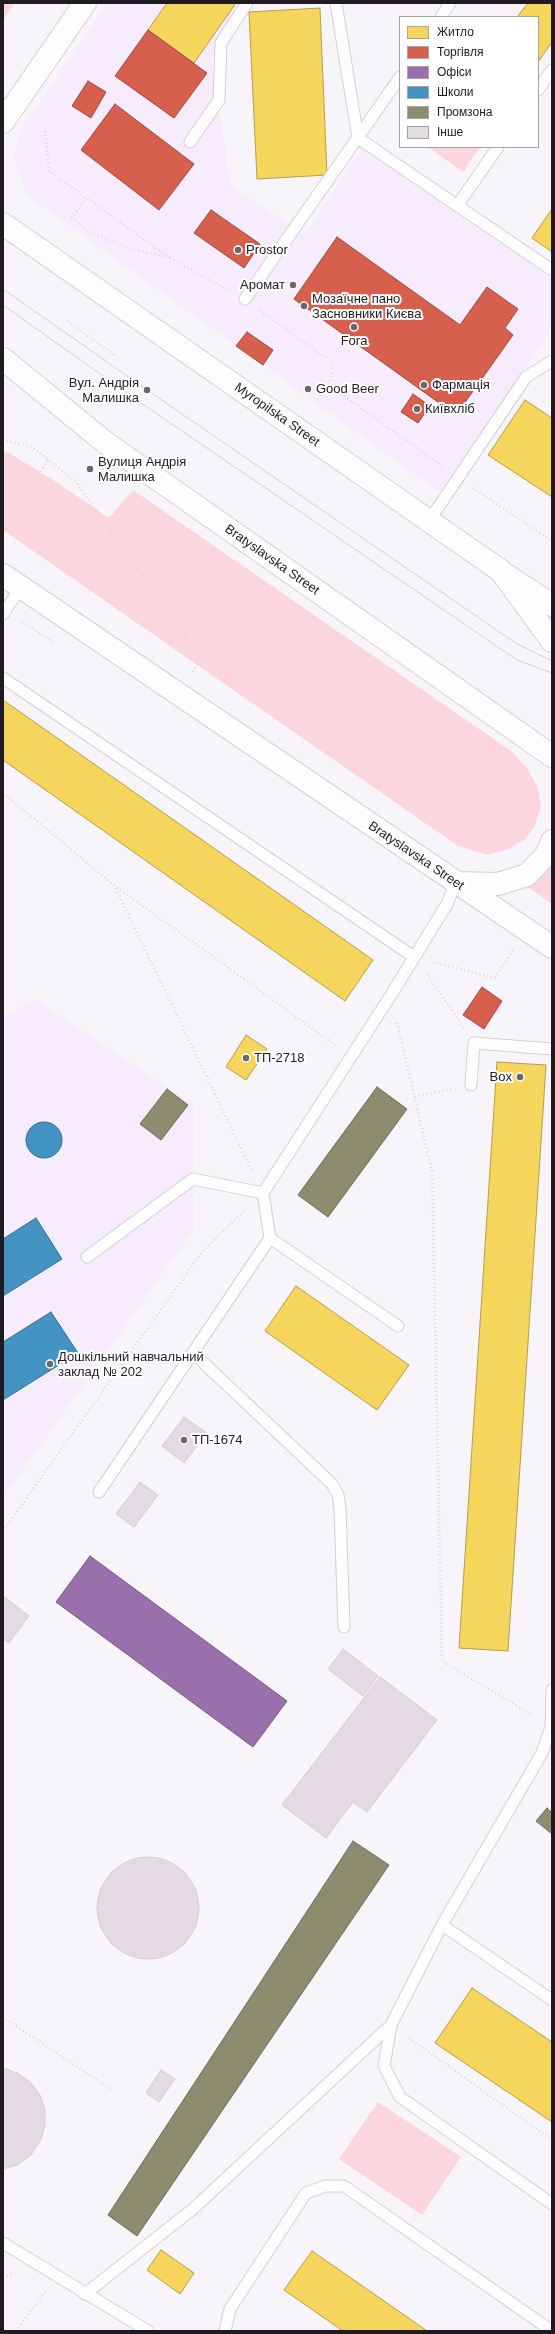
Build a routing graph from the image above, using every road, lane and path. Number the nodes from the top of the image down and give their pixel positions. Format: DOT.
graph roads {
  1 [pos="85,3"];
  2 [pos="248,3"];
  3 [pos="336,3"];
  4 [pos="450,3"];
  5 [pos="442,16"];
  6 [pos="552,70"];
  7 [pos="399,78"];
  8 [pos="539,89"];
  9 [pos="3,122"];
  10 [pos="45,131"];
  11 [pos="358,138"];
  12 [pos="190,142"];
  13 [pos="497,148"];
  14 [pos="86,198"];
  15 [pos="457,206"];
  16 [pos="3,224"];
  17 [pos="170,258"];
  18 [pos="552,270"];
  19 [pos="245,299"];
  20 [pos="68,321"];
  21 [pos="114,355"];
  22 [pos="3,359"];
  23 [pos="552,361"];
  24 [pos="48,460"];
  25 [pos="459,478"];
  26 [pos="429,521"];
  27 [pos="3,534"];
  28 [pos="552,541"];
  29 [pos="501,571"];
  30 [pos="3,574"];
  31 [pos="21,587"];
  32 [pos="552,605"];
  33 [pos="3,614"];
  34 [pos="552,641"];
  35 [pos="3,678"];
  36 [pos="551,759"];
  37 [pos="3,793"];
  38 [pos="552,841"];
  39 [pos="456,883"];
  40 [pos="114,885"];
  41 [pos="552,947"];
  42 [pos="514,949"];
  43 [pos="414,957"];
  44 [pos="391,995"];
  45 [pos="474,1043"];
  46 [pos="552,1049"];
  47 [pos="350,1056"];
  48 [pos="471,1085"];
  49 [pos="415,1097"];
  50 [pos="263,1193"];
  51 [pos="270,1238"];
  52 [pos="86,1257"];
  53 [pos="398,1326"];
  54 [pos="192,1353"];
  55 [pos="99,1492"];
  56 [pos="3,1531"];
  57 [pos="344,1627"];
  58 [pos="552,1690"];
  59 [pos="551,1727"];
  60 [pos="442,1924"];
  61 [pos="552,2000"];
  62 [pos="3,2017"];
  63 [pos="391,2025"];
  64 [pos="110,2089"];
  65 [pos="552,2140"];
  66 [pos="552,2204"];
  67 [pos="3,2243"];
  68 [pos="56,2277"];
  69 [pos="85,2294"];
  70 [pos="16,2331"];
  71 [pos="148,2331"];
  72 [pos="225,2331"];
  73 [pos="552,2331"];
  1 -- 9 [label="main road"];
  2 -- 12 [label="lane"];
  3 -- 11 [label="lane"];
  4 -- 5 [label="lane"];
  6 -- 8 [label="lane"];
  7 -- 11 [label="lane"];
  10 -- 14 [label="path"];
  11 -- 15 [label="lane"];
  11 -- 19 [label="lane"];
  13 -- 15 [label="lane"];
  14 -- 17 [label="path"];
  14 -- 17 [label="path"];
  15 -- 18 [label="lane"];
  16 -- 26 [label="main road, Myropilska Street"];
  17 -- 19 [label="path"];
  19 -- 25 [label="path"];
  20 -- 21 [label="path"];
  22 -- 36 [label="main road, Bratyslavska Street"];
  23 -- 25 [label="lane"];
  24 -- 27 [label="path"];
  25 -- 26 [label="lane"];
  25 -- 28 [label="path"];
  26 -- 29 [label="main road, Myropilska Street"];
  29 -- 32 [label="main road, Myropilska Street"];
  29 -- 34 [label="main road"];
  30 -- 31 [label="main road, Bratyslavska Street"];
  31 -- 33 [label="lane"];
  31 -- 39 [label="main road, Bratyslavska Street"];
  35 -- 43 [label="lane"];
  37 -- 40 [label="path"];
  38 -- 39 [label="main road"];
  39 -- 41 [label="main road, Bratyslavska Street"];
  39 -- 43 [label="lane"];
  40 -- 47 [label="path"];
  40 -- 50 [label="path"];
  42 -- 43 [label="path"];
  43 -- 44 [label="lane"];
  43 -- 45 [label="path"];
  44 -- 47 [label="lane"];
  44 -- 49 [label="path"];
  45 -- 46 [label="lane"];
  45 -- 48 [label="lane"];
  47 -- 50 [label="lane"];
  48 -- 49 [label="path"];
  49 -- 59 [label="path"];
  50 -- 51 [label="lane"];
  50 -- 52 [label="lane"];
  50 -- 56 [label="path"];
  51 -- 53 [label="lane"];
  51 -- 54 [label="lane"];
  54 -- 55 [label="lane"];
  54 -- 57 [label="lane"];
  58 -- 59 [label="lane"];
  59 -- 60 [label="lane"];
  60 -- 61 [label="lane"];
  60 -- 63 [label="lane"];
  62 -- 64 [label="path"];
  63 -- 65 [label="path"];
  63 -- 66 [label="lane"];
  63 -- 69 [label="lane"];
  67 -- 68 [label="lane"];
  68 -- 69 [label="lane"];
  68 -- 70 [label="path"];
  69 -- 71 [label="lane"];
  72 -- 73 [label="lane"];
}
